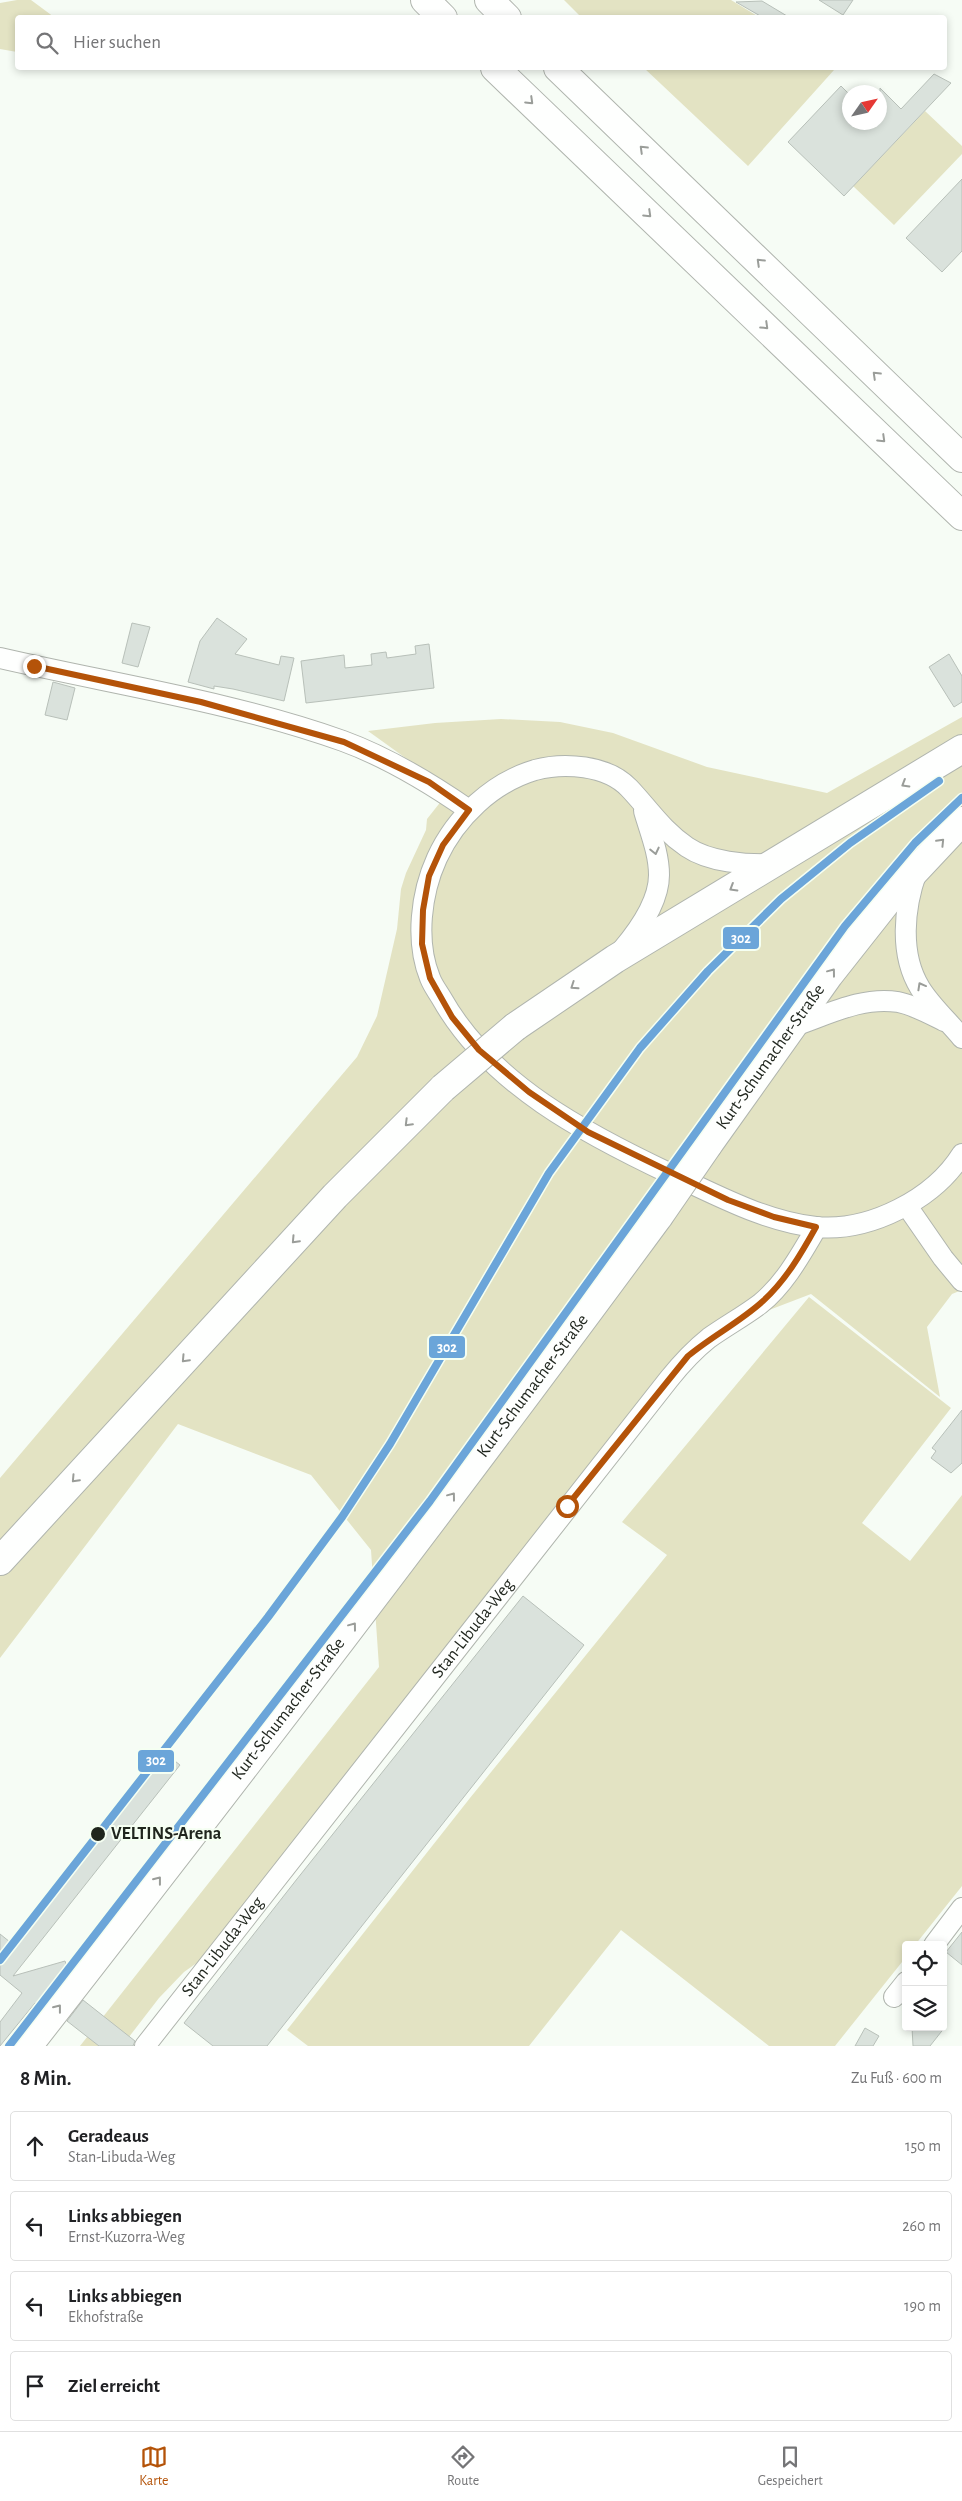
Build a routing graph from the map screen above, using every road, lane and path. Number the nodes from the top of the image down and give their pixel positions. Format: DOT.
graph roads {
  1 [pos="425,0"];
  2 [pos="489,0"];
  3 [pos="441,15"];
  4 [pos="504,15"];
  5 [pos="497,70"];
  6 [pos="560,70"];
  7 [pos="962,458"];
  8 [pos="962,516"];
  9 [pos="0,658"];
  10 [pos="962,749"];
  11 [pos="642,804"];
  12 [pos="469,810"];
  13 [pos="962,821"];
  14 [pos="775,863"];
  15 [pos="920,864"];
  16 [pos="615,959"];
  17 [pos="794,1026"];
  18 [pos="956,1031"];
  19 [pos="962,1154"];
  20 [pos="908,1206"];
  21 [pos="816,1227"];
  22 [pos="962,1281"];
  23 [pos="0,1561"];
  24 [pos="962,1908"];
  25 [pos="937,1941"];
  26 [pos="28,2046"];
  27 [pos="145,2046"];
  1 -- 3 [label="main road"];
  2 -- 4 [label="main road"];
  5 -- 8 [label="main road, one-way"];
  7 -- 6 [label="main road, one-way"];
  9 -- 12 [label="street"];
  10 -- 14 [label="main road, one-way"];
  11 -- 12 [label="street"];
  11 -- 14 [label="street"];
  11 -- 16 [label="street, one-way"];
  12 -- 21 [label="street"];
  15 -- 13 [label="main road, Kurt-Schumacher-Straße, one-way"];
  14 -- 16 [label="main road, one-way"];
  17 -- 15 [label="main road, Kurt-Schumacher-Straße, one-way"];
  18 -- 15 [label="street, one-way"];
  16 -- 23 [label="main road, one-way, bridge"];
  17 -- 18 [label="street"];
  26 -- 17 [label="main road, Kurt-Schumacher-Straße, one-way, bridge"];
  19 -- 20 [label="street"];
  20 -- 21 [label="street"];
  20 -- 22 [label="street"];
  21 -- 27 [label="street, Stan-Libuda-Weg"];
  24 -- 25 [label="street"];
}
